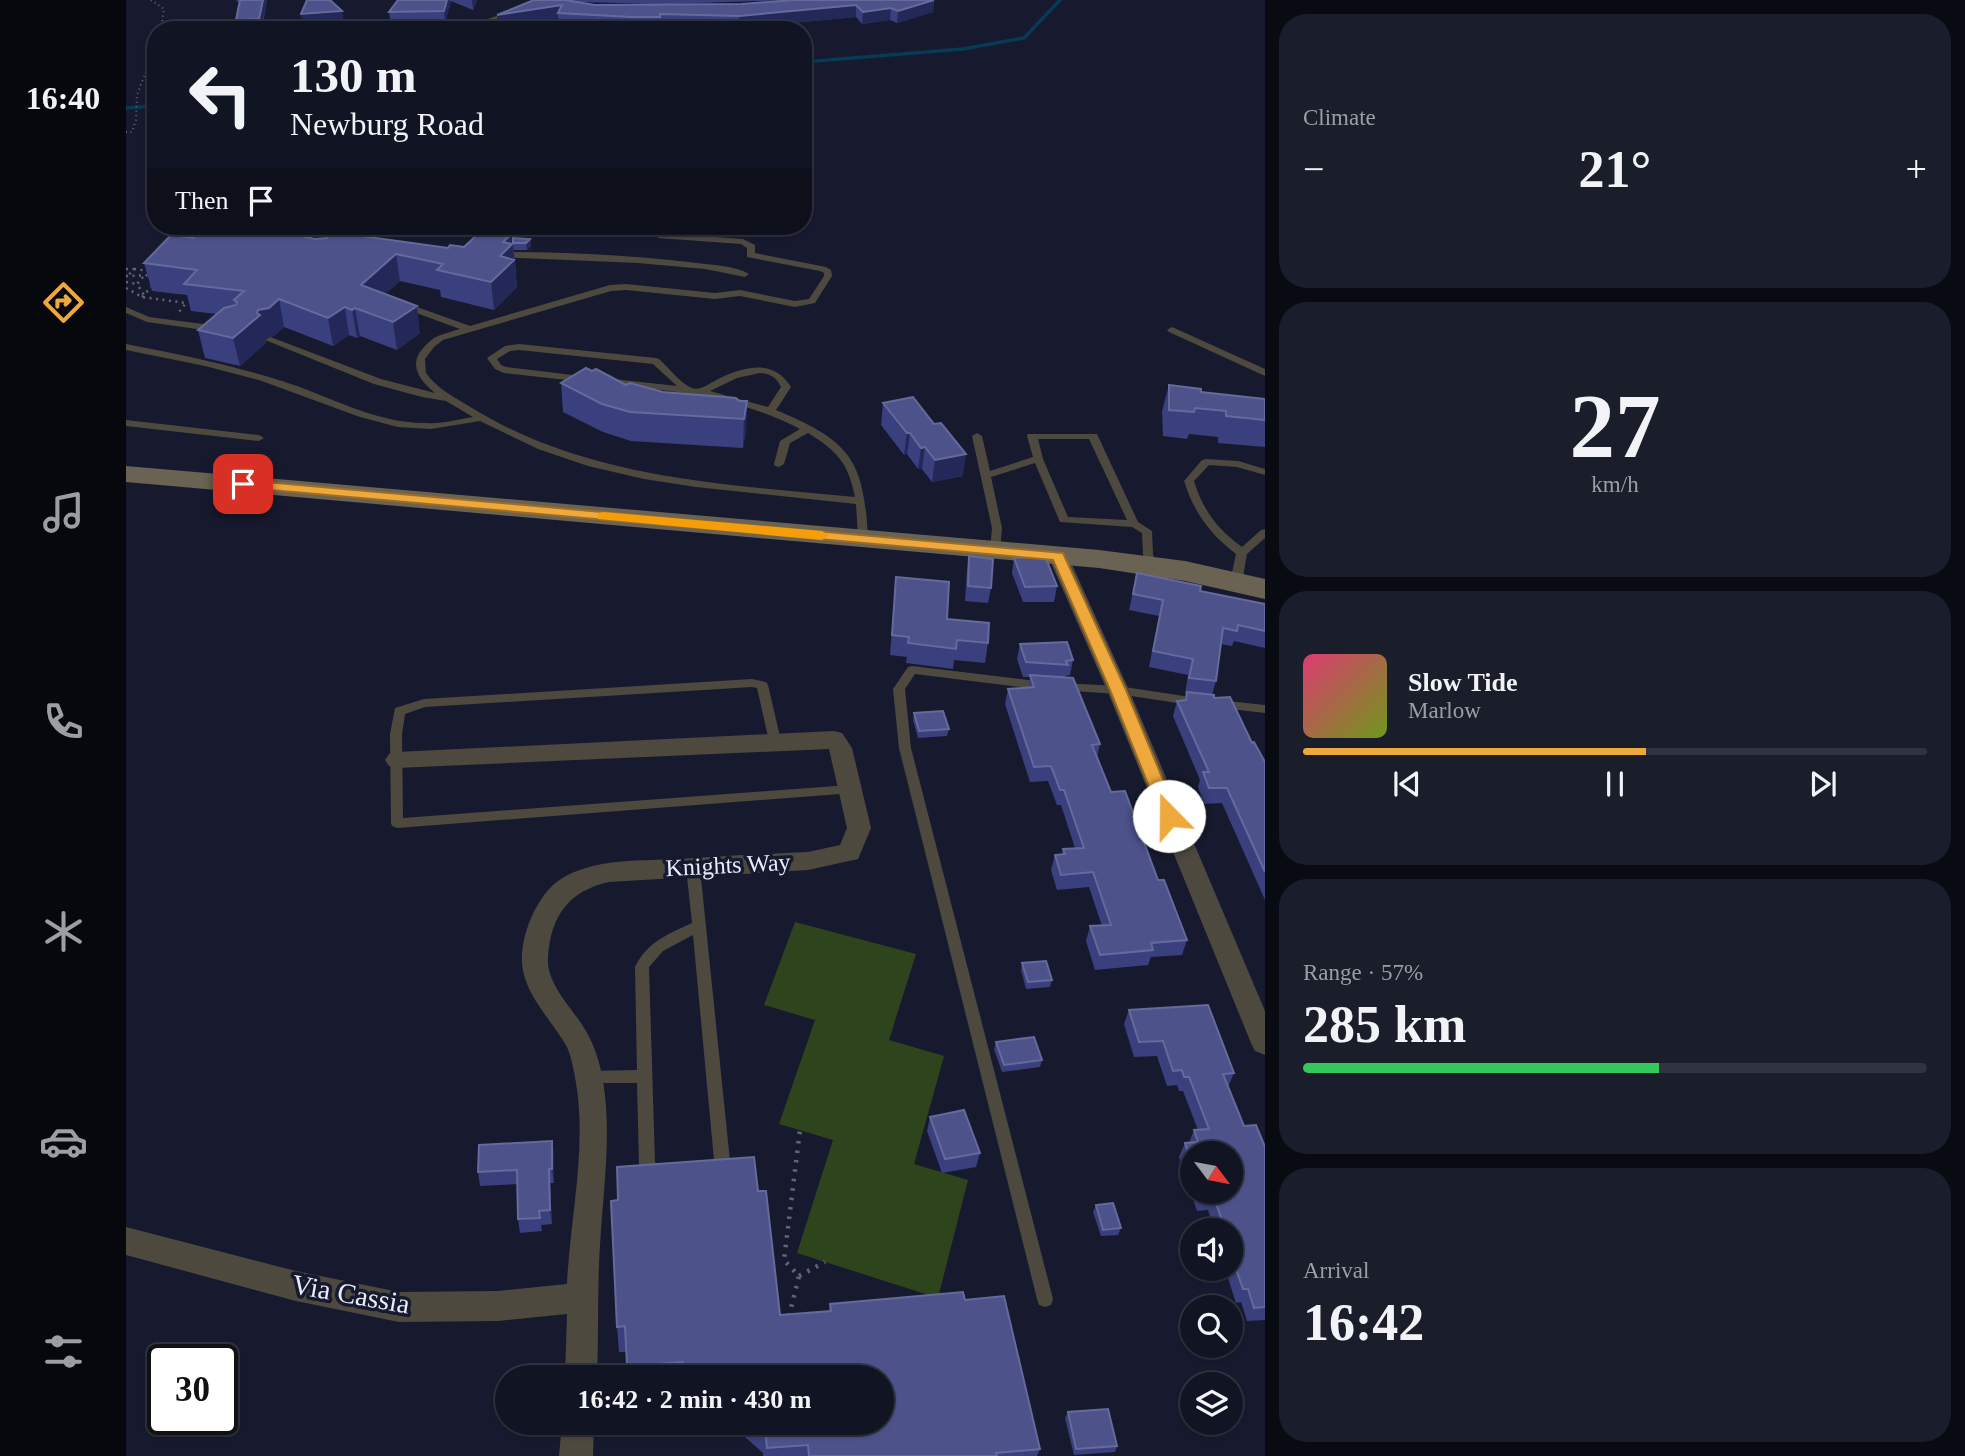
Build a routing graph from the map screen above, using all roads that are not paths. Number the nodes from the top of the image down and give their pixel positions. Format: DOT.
graph roads {
  1 [pos="541,2"];
  2 [pos="497,21"];
  3 [pos="662,236"];
  4 [pos="487,255"];
  5 [pos="750,256"];
  6 [pos="745,274"];
  7 [pos="740,293"];
  8 [pos="394,302"];
  9 [pos="126,310"];
  10 [pos="466,328"];
  11 [pos="223,330"];
  12 [pos="1172,330"];
  13 [pos="270,340"];
  14 [pos="126,347"];
  15 [pos="1265,373"];
  16 [pos="685,388"];
  17 [pos="702,392"];
  18 [pos="449,398"];
  19 [pos="771,412"];
  20 [pos="478,419"];
  21 [pos="126,423"];
  22 [pos="807,429"];
  23 [pos="977,436"];
  24 [pos="259,438"];
  25 [pos="1038,459"];
  26 [pos="779,464"];
  27 [pos="1265,472"];
  28 [pos="126,474"];
  29 [pos="986,475"];
  30 [pos="861,501"];
  31 [pos="1135,524"];
  32 [pos="1265,531"];
  33 [pos="863,538"];
  34 [pos="995,550"];
  35 [pos="1242,553"];
  36 [pos="1058,556"];
  37 [pos="1151,565"];
  38 [pos="1236,582"];
  39 [pos="1265,589"];
  40 [pos="1118,690"];
  41 [pos="1265,709"];
  42 [pos="775,741"];
  43 [pos="397,760"];
  44 [pos="849,790"];
  45 [pos="692,868"];
  46 [pos="698,926"];
  47 [pos="1265,1043"];
  48 [pos="645,1076"];
  49 [pos="589,1077"];
  50 [pos="677,1176"];
  51 [pos="700,1176"];
  52 [pos="126,1241"];
  53 [pos="581,1298"];
  54 [pos="1045,1299"];
  55 [pos="581,1365"];
  56 [pos="577,1435"];
  57 [pos="576,1456"];
  1 -- 2 [label="street"];
  3 -- 5 [label="lane"];
  4 -- 6 [label="lane"];
  5 -- 6 [label="lane"];
  5 -- 7 [label="lane"];
  6 -- 7 [label="lane"];
  7 -- 10 [label="lane"];
  8 -- 10 [label="lane"];
  9 -- 11 [label="lane"];
  10 -- 18 [label="lane"];
  12 -- 15 [label="lane"];
  13 -- 18 [label="lane"];
  14 -- 20 [label="lane"];
  16 -- 16 [label="lane"];
  16 -- 17 [label="lane"];
  17 -- 19 [label="lane"];
  17 -- 19 [label="lane"];
  18 -- 20 [label="lane"];
  19 -- 22 [label="lane"];
  20 -- 30 [label="lane"];
  21 -- 24 [label="lane"];
  22 -- 26 [label="lane"];
  22 -- 30 [label="lane"];
  23 -- 29 [label="lane"];
  25 -- 29 [label="lane"];
  25 -- 31 [label="lane"];
  25 -- 31 [label="lane"];
  27 -- 35 [label="lane"];
  28 -- 33 [label="main road"];
  29 -- 34 [label="lane"];
  30 -- 33 [label="lane"];
  31 -- 37 [label="lane"];
  32 -- 35 [label="lane"];
  33 -- 34 [label="main road"];
  34 -- 36 [label="main road"];
  35 -- 38 [label="lane"];
  36 -- 37 [label="main road"];
  36 -- 40 [label="street"];
  37 -- 38 [label="main road"];
  38 -- 39 [label="main road"];
  40 -- 41 [label="lane"];
  40 -- 47 [label="street"];
  40 -- 54 [label="lane"];
  42 -- 43 [label="street, Knights Way"];
  42 -- 43 [label="lane"];
  42 -- 44 [label="street, Knights Way"];
  43 -- 44 [label="lane"];
  44 -- 45 [label="street, Knights Way"];
  45 -- 46 [label="lane"];
  45 -- 49 [label="street, Knights Way"];
  46 -- 48 [label="lane"];
  46 -- 51 [label="lane"];
  48 -- 49 [label="lane"];
  48 -- 50 [label="lane"];
  49 -- 53 [label="street, Knights Way"];
  52 -- 53 [label="street, Via Cassia"];
  53 -- 55 [label="street, Knights Way"];
  56 -- 57 [label="street"];
}
